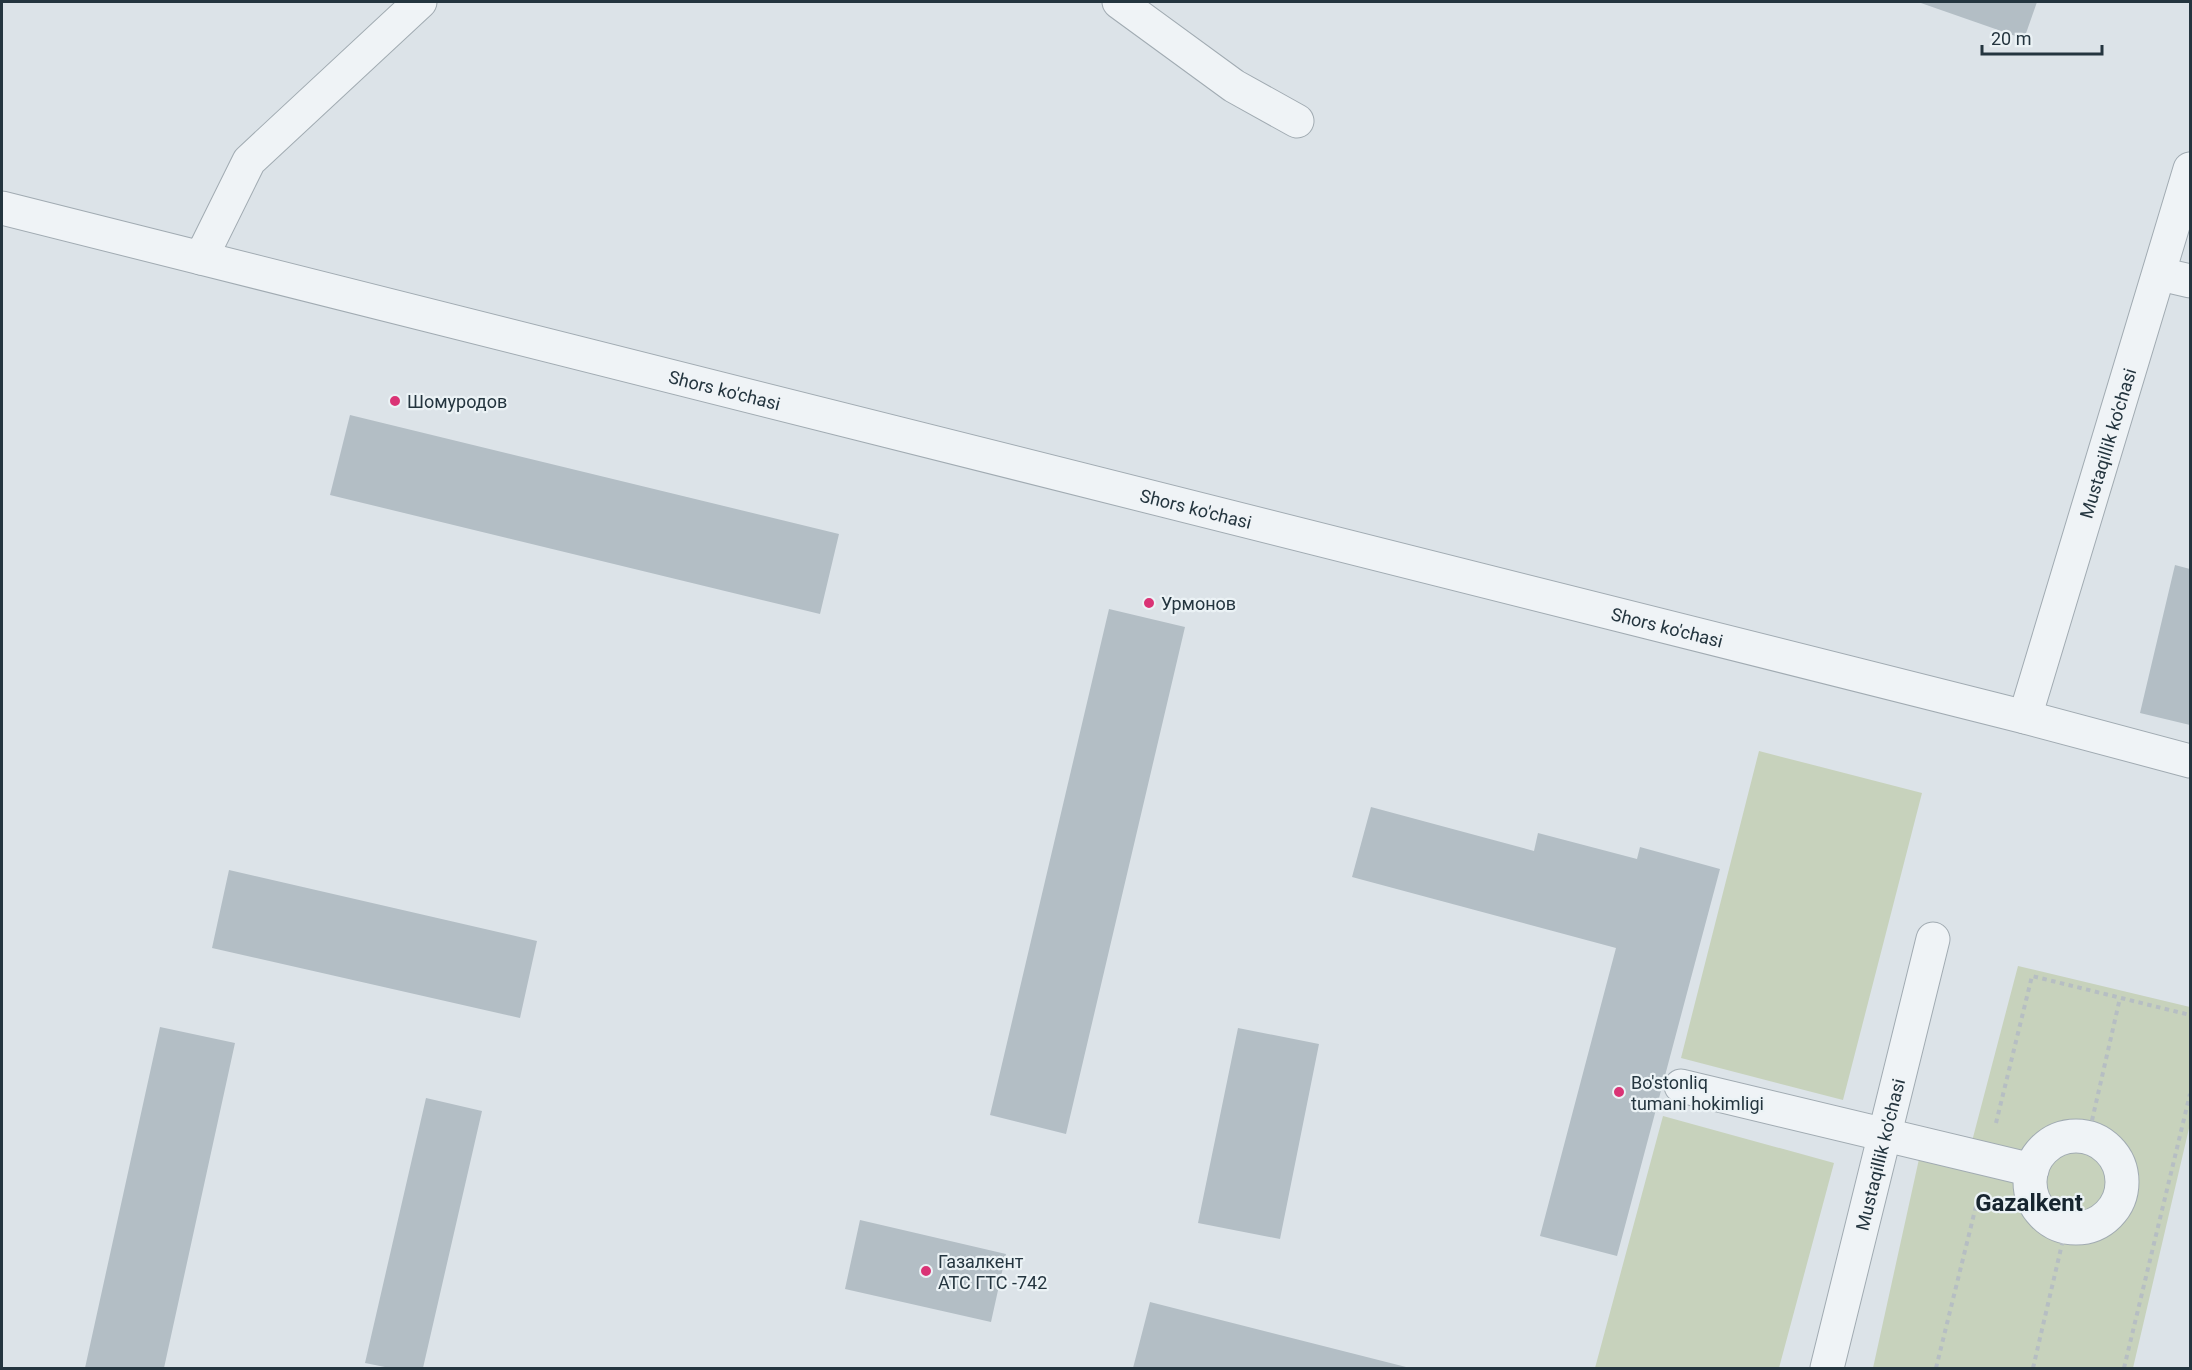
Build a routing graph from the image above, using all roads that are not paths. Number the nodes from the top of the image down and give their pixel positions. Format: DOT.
graph roads {
  1 [pos="420,2"];
  2 [pos="1119,2"];
  3 [pos="1297,121"];
  4 [pos="2190,169"];
  5 [pos="2,208"];
  6 [pos="201,258"];
  7 [pos="2175,278"];
  8 [pos="2025,717"];
  9 [pos="2190,761"];
  10 [pos="1933,939"];
  11 [pos="1681,1086"];
  12 [pos="1885,1135"];
  13 [pos="2032,1170"];
  14 [pos="1827,1368"];
  1 -- 6 [label="street"];
  2 -- 3 [label="street"];
  4 -- 7 [label="street, Mustaqillik ko'chasi"];
  5 -- 6 [label="street, Shors ko'chasi"];
  6 -- 8 [label="street, Shors ko'chasi"];
  7 -- 8 [label="street, Mustaqillik ko'chasi"];
  8 -- 9 [label="street, Shors ko'chasi"];
  10 -- 12 [label="street, Mustaqillik ko'chasi"];
  11 -- 12 [label="street"];
  12 -- 13 [label="street"];
  12 -- 14 [label="street, Mustaqillik ko'chasi"];
  13 -- 13 [label="street"];
}
